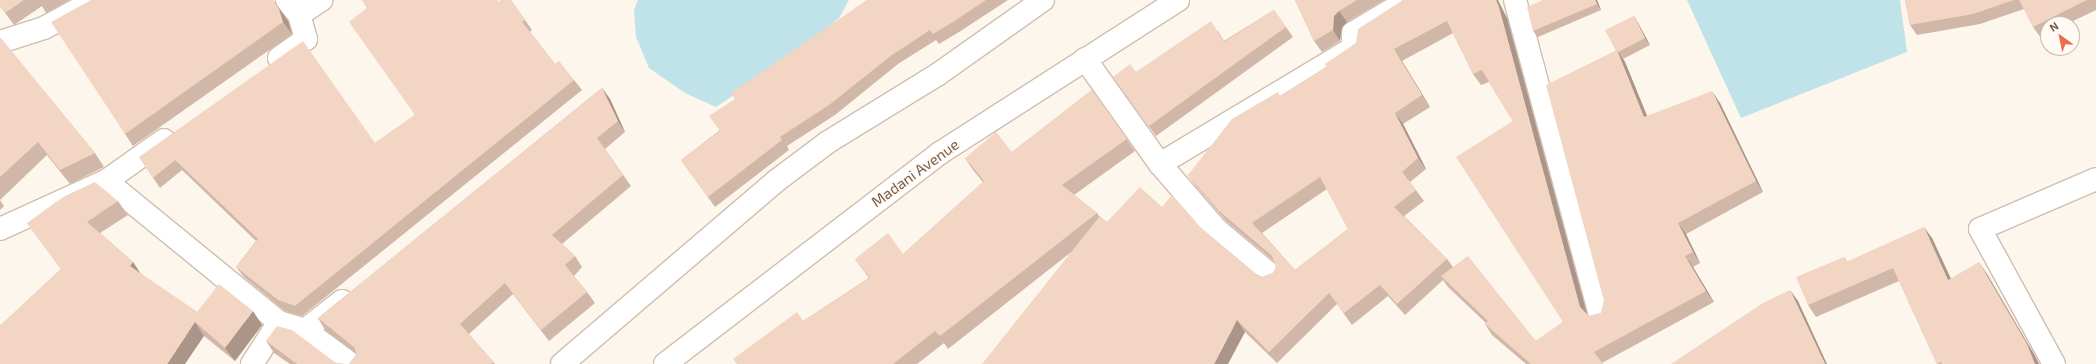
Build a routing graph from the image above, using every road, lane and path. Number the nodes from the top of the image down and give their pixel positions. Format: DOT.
graph roads {
  1 [pos="96,0"];
  2 [pos="321,0"];
  3 [pos="1043,0"];
  4 [pos="1178,0"];
  5 [pos="1408,0"];
  6 [pos="1515,0"];
  7 [pos="293,7"];
  8 [pos="0,42"];
  9 [pos="1085,59"];
  10 [pos="261,71"];
  11 [pos="184,126"];
  12 [pos="1160,164"];
  13 [pos="2096,180"];
  14 [pos="106,181"];
  15 [pos="0,229"];
  16 [pos="1272,276"];
  17 [pos="360,286"];
  18 [pos="1600,314"];
  19 [pos="279,322"];
  20 [pos="305,330"];
  21 [pos="252,364"];
  22 [pos="351,364"];
  23 [pos="562,364"];
  24 [pos="666,364"];
  25 [pos="2054,364"];
  1 -- 8 [label="street"];
  2 -- 7 [label="street"];
  3 -- 23 [label="street"];
  4 -- 9 [label="street, Madani Avenue"];
  5 -- 12 [label="street"];
  6 -- 18 [label="street"];
  7 -- 10 [label="street"];
  9 -- 12 [label="street"];
  9 -- 24 [label="street, Madani Avenue"];
  11 -- 14 [label="street"];
  12 -- 16 [label="street"];
  13 -- 25 [label="street"];
  14 -- 15 [label="street"];
  14 -- 19 [label="street"];
  17 -- 20 [label="street"];
  19 -- 20 [label="street"];
  19 -- 21 [label="street"];
  20 -- 22 [label="street"];
}
